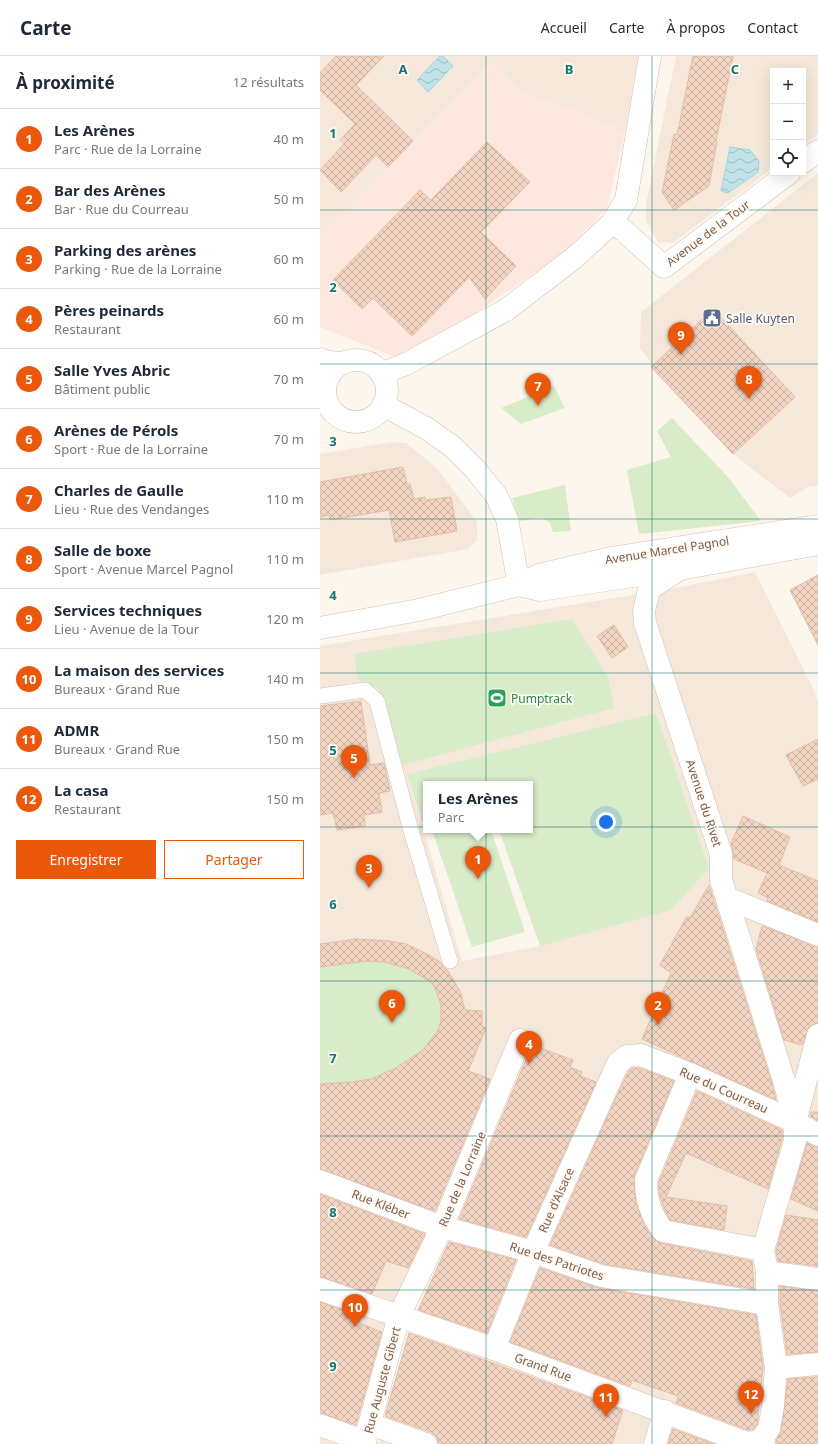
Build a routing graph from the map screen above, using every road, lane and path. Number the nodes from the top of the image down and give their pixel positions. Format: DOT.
graph roads {
  1 [pos="650,56"];
  2 [pos="818,151"];
  3 [pos="806,160"];
  4 [pos="784,176"];
  5 [pos="612,223"];
  6 [pos="320,359"];
  7 [pos="344,363"];
  8 [pos="381,374"];
  9 [pos="322,387"];
  10 [pos="384,405"];
  11 [pos="327,418"];
  12 [pos="818,526"];
  13 [pos="818,544"];
  14 [pos="680,569"];
  15 [pos="519,585"];
  16 [pos="320,628"];
  17 [pos="320,696"];
  18 [pos="727,898"];
  19 [pos="818,935"];
  20 [pos="450,961"];
  21 [pos="817,1039"];
  22 [pos="520,1040"];
  23 [pos="627,1056"];
  24 [pos="690,1074"];
  25 [pos="795,1122"];
  26 [pos="818,1135"];
  27 [pos="320,1181"];
  28 [pos="442,1227"];
  29 [pos="763,1250"];
  30 [pos="533,1252"];
  31 [pos="767,1272"];
  32 [pos="818,1279"];
  33 [pos="320,1289"];
  34 [pos="767,1304"];
  35 [pos="399,1316"];
  36 [pos="494,1349"];
  37 [pos="818,1364"];
  38 [pos="776,1368"];
  39 [pos="665,1411"];
  40 [pos="320,1425"];
  41 [pos="366,1437"];
  42 [pos="762,1442"];
  43 [pos="426,1444"];
  44 [pos="655,1444"];
  1 -- 5 [label="street"];
  2 -- 3 [label="street"];
  4 -- 5 [label="street, Avenue de la Tour"];
  5 -- 8 [label="street"];
  6 -- 7 [label="street"];
  7 -- 8 [label="street"];
  7 -- 9 [label="street"];
  8 -- 10 [label="street"];
  9 -- 11 [label="street"];
  10 -- 11 [label="street"];
  10 -- 15 [label="street"];
  12 -- 15 [label="street, Avenue Marcel Pagnol"];
  13 -- 14 [label="street, Avenue Marcel Pagnol"];
  14 -- 15 [label="street, Avenue Marcel Pagnol"];
  14 -- 18 [label="street, Avenue du Rivet"];
  15 -- 16 [label="street, Avenue Marcel Pagnol"];
  17 -- 20 [label="lane"];
  18 -- 19 [label="street"];
  18 -- 25 [label="street, Avenue du Rivet"];
  21 -- 25 [label="street"];
  22 -- 28 [label="street, Rue de la Lorraine"];
  23 -- 24 [label="street, Rue du Courreau"];
  23 -- 30 [label="street, Rue d'Alsace"];
  24 -- 25 [label="street, Rue du Courreau"];
  24 -- 29 [label="street"];
  25 -- 26 [label="street, Rue du Courreau"];
  25 -- 29 [label="street"];
  27 -- 28 [label="street, Rue Kléber"];
  28 -- 30 [label="street, Rue des Patriotes"];
  28 -- 35 [label="street, Rue de la Lorraine"];
  29 -- 31 [label="street"];
  30 -- 34 [label="street, Rue des Patriotes"];
  30 -- 36 [label="street, Rue d'Alsace"];
  31 -- 32 [label="street"];
  31 -- 34 [label="street"];
  33 -- 35 [label="street, Grand Rue"];
  34 -- 38 [label="street"];
  35 -- 36 [label="street, Grand Rue"];
  35 -- 41 [label="street, Rue Auguste Gibert"];
  36 -- 39 [label="street, Grand Rue"];
  37 -- 38 [label="street"];
  38 -- 42 [label="street"];
  39 -- 42 [label="street, Grand Rue"];
  39 -- 44 [label="street"];
  40 -- 41 [label="street"];
  41 -- 43 [label="street"];
}
